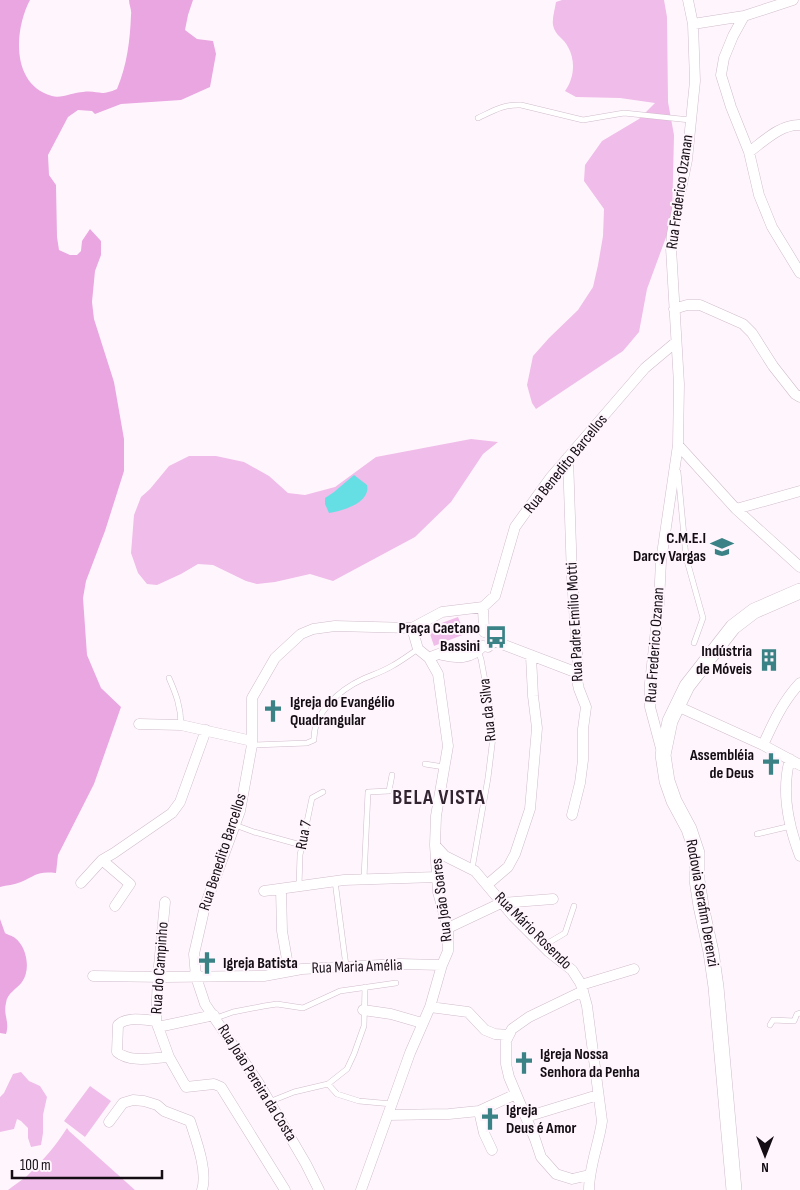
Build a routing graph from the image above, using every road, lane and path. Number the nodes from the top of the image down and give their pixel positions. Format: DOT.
graph roads {
  1 [pos="688,0"];
  2 [pos="793,0"];
  3 [pos="744,16"];
  4 [pos="693,24"];
  5 [pos="478,118"];
  6 [pos="690,120"];
  7 [pos="800,124"];
  8 [pos="749,152"];
  9 [pos="800,273"];
  10 [pos="674,309"];
  11 [pos="676,342"];
  12 [pos="800,396"];
  13 [pos="678,444"];
  14 [pos="568,457"];
  15 [pos="676,462"];
  16 [pos="800,491"];
  17 [pos="736,509"];
  18 [pos="800,567"];
  19 [pos="800,591"];
  20 [pos="483,606"];
  21 [pos="412,628"];
  22 [pos="484,632"];
  23 [pos="494,641"];
  24 [pos="694,643"];
  25 [pos="481,647"];
  26 [pos="418,649"];
  27 [pos="434,656"];
  28 [pos="531,656"];
  29 [pos="575,672"];
  30 [pos="169,678"];
  31 [pos="800,683"];
  32 [pos="677,706"];
  33 [pos="139,724"];
  34 [pos="181,725"];
  35 [pos="206,730"];
  36 [pos="252,743"];
  37 [pos="762,745"];
  38 [pos="663,755"];
  39 [pos="790,759"];
  40 [pos="425,764"];
  41 [pos="800,765"];
  42 [pos="444,767"];
  43 [pos="392,775"];
  44 [pos="323,792"];
  45 [pos="572,815"];
  46 [pos="235,825"];
  47 [pos="791,826"];
  48 [pos="757,834"];
  49 [pos="301,845"];
  50 [pos="435,846"];
  51 [pos="800,856"];
  52 [pos="102,860"];
  53 [pos="472,869"];
  54 [pos="437,877"];
  55 [pos="364,878"];
  56 [pos="336,881"];
  57 [pos="81,883"];
  58 [pos="488,884"];
  59 [pos="299,886"];
  60 [pos="281,889"];
  61 [pos="264,891"];
  62 [pos="553,899"];
  63 [pos="165,902"];
  64 [pos="502,903"];
  65 [pos="115,906"];
  66 [pos="574,906"];
  67 [pos="448,928"];
  68 [pos="543,946"];
  69 [pos="442,965"];
  70 [pos="346,967"];
  71 [pos="634,969"];
  72 [pos="289,971"];
  73 [pos="195,972"];
  74 [pos="93,976"];
  75 [pos="158,977"];
  76 [pos="396,983"];
  77 [pos="364,987"];
  78 [pos="582,988"];
  79 [pos="430,1007"];
  80 [pos="363,1010"];
  81 [pos="800,1013"];
  82 [pos="215,1017"];
  83 [pos="422,1023"];
  84 [pos="157,1024"];
  85 [pos="770,1025"];
  86 [pos="509,1035"];
  87 [pos="169,1056"];
  88 [pos="328,1084"];
  89 [pos="516,1094"];
  90 [pos="598,1095"];
  91 [pos="269,1102"];
  92 [pos="392,1104"];
  93 [pos="479,1111"];
  94 [pos="388,1115"];
  95 [pos="526,1117"];
  96 [pos="108,1122"];
  97 [pos="492,1150"];
  98 [pos="589,1175"];
  99 [pos="202,1190"];
  100 [pos="284,1190"];
  101 [pos="320,1190"];
  102 [pos="361,1190"];
  103 [pos="589,1190"];
  104 [pos="734,1190"];
  1 -- 4 [label="street, Rua Frederico Ozanan"];
  2 -- 3 [label="street"];
  3 -- 4 [label="street"];
  3 -- 8 [label="street"];
  4 -- 6 [label="street, Rua Frederico Ozanan"];
  5 -- 6 [label="lane"];
  6 -- 10 [label="street, Rua Frederico Ozanan"];
  7 -- 8 [label="street"];
  8 -- 9 [label="street"];
  10 -- 11 [label="street, Rua Frederico Ozanan"];
  10 -- 12 [label="street"];
  11 -- 13 [label="street, Rua Frederico Ozanan"];
  11 -- 14 [label="street, Rua Benedito Barcellos"];
  13 -- 15 [label="street, Rua Frederico Ozanan"];
  13 -- 17 [label="street"];
  14 -- 20 [label="street, Rua Benedito Barcellos"];
  14 -- 29 [label="street, Rua Padre Emílio Motti"];
  15 -- 24 [label="lane"];
  15 -- 38 [label="street, Rua Frederico Ozanan"];
  16 -- 17 [label="street"];
  17 -- 18 [label="street"];
  19 -- 32 [label="main road, Rodovia Serafim Derenzi"];
  20 -- 21 [label="street"];
  20 -- 22 [label="street"];
  21 -- 26 [label="street"];
  21 -- 36 [label="street, Rua Benedito Barcellos"];
  22 -- 23 [label="street"];
  22 -- 25 [label="street"];
  23 -- 25 [label="street"];
  23 -- 28 [label="street"];
  25 -- 27 [label="street"];
  25 -- 53 [label="lane, Rua da Silva"];
  26 -- 27 [label="street"];
  26 -- 36 [label="lane"];
  27 -- 42 [label="street, Rua João Soares"];
  28 -- 29 [label="street"];
  28 -- 58 [label="street"];
  29 -- 45 [label="street, Rua Padre Emílio Motti"];
  30 -- 34 [label="lane"];
  31 -- 37 [label="street"];
  32 -- 37 [label="street"];
  32 -- 38 [label="main road, Rodovia Serafim Derenzi"];
  33 -- 34 [label="street"];
  34 -- 35 [label="street"];
  35 -- 36 [label="street"];
  35 -- 52 [label="street"];
  36 -- 46 [label="street, Rua Benedito Barcellos"];
  37 -- 39 [label="street"];
  38 -- 104 [label="main road, Rodovia Serafim Derenzi"];
  39 -- 41 [label="street"];
  39 -- 47 [label="street"];
  40 -- 42 [label="lane"];
  42 -- 50 [label="street, Rua João Soares"];
  43 -- 55 [label="lane"];
  44 -- 49 [label="lane, Rua 7"];
  46 -- 49 [label="lane"];
  46 -- 73 [label="street, Rua Benedito Barcellos"];
  47 -- 48 [label="lane"];
  47 -- 51 [label="street"];
  49 -- 59 [label="lane, Rua 7"];
  50 -- 53 [label="street, Rua Mário Rosendo"];
  50 -- 54 [label="street, Rua João Soares"];
  52 -- 57 [label="street"];
  52 -- 65 [label="street"];
  53 -- 58 [label="street, Rua Mário Rosendo"];
  54 -- 55 [label="street"];
  54 -- 67 [label="street, Rua João Soares"];
  55 -- 56 [label="street"];
  56 -- 59 [label="street"];
  56 -- 70 [label="lane"];
  58 -- 64 [label="street, Rua Mário Rosendo"];
  59 -- 60 [label="street"];
  60 -- 61 [label="street"];
  60 -- 72 [label="street"];
  62 -- 64 [label="street"];
  63 -- 75 [label="street, Rua do Campinho"];
  64 -- 67 [label="street"];
  64 -- 68 [label="street, Rua Mário Rosendo"];
  66 -- 68 [label="lane"];
  67 -- 69 [label="street, Rua João Soares"];
  68 -- 78 [label="street, Rua Mário Rosendo"];
  69 -- 70 [label="street, Rua Maria Amélia"];
  69 -- 79 [label="street, Rua João Soares"];
  70 -- 72 [label="street, Rua Maria Amélia"];
  71 -- 78 [label="street"];
  72 -- 73 [label="street, Rua Maria Amélia"];
  73 -- 75 [label="street, Rua Maria Amélia"];
  73 -- 82 [label="street, Rua João Pereira da Costa"];
  74 -- 75 [label="street, Rua Maria Amélia"];
  75 -- 84 [label="street, Rua do Campinho"];
  76 -- 77 [label="lane"];
  77 -- 80 [label="lane"];
  77 -- 82 [label="lane"];
  78 -- 86 [label="street"];
  78 -- 90 [label="street, Rua Mário Rosendo"];
  79 -- 83 [label="street, Rua João Soares"];
  79 -- 86 [label="street"];
  80 -- 83 [label="street"];
  80 -- 88 [label="lane"];
  81 -- 85 [label="lane"];
  82 -- 84 [label="street"];
  82 -- 91 [label="street, Rua João Pereira da Costa"];
  83 -- 92 [label="street, Rua João Soares"];
  84 -- 87 [label="street, Rua do Campinho"];
  84 -- 87 [label="street"];
  86 -- 89 [label="street"];
  87 -- 100 [label="street, Rua do Campinho"];
  88 -- 91 [label="lane"];
  88 -- 92 [label="lane"];
  89 -- 93 [label="street"];
  89 -- 95 [label="street"];
  90 -- 95 [label="street"];
  90 -- 98 [label="street, Rua Mário Rosendo"];
  91 -- 101 [label="street, Rua João Pereira da Costa"];
  92 -- 94 [label="street, Rua João Soares"];
  93 -- 94 [label="street"];
  93 -- 97 [label="street"];
  94 -- 102 [label="street, Rua João Soares"];
  95 -- 98 [label="street"];
  96 -- 99 [label="street"];
  98 -- 103 [label="street, Rua Mário Rosendo"];
}
